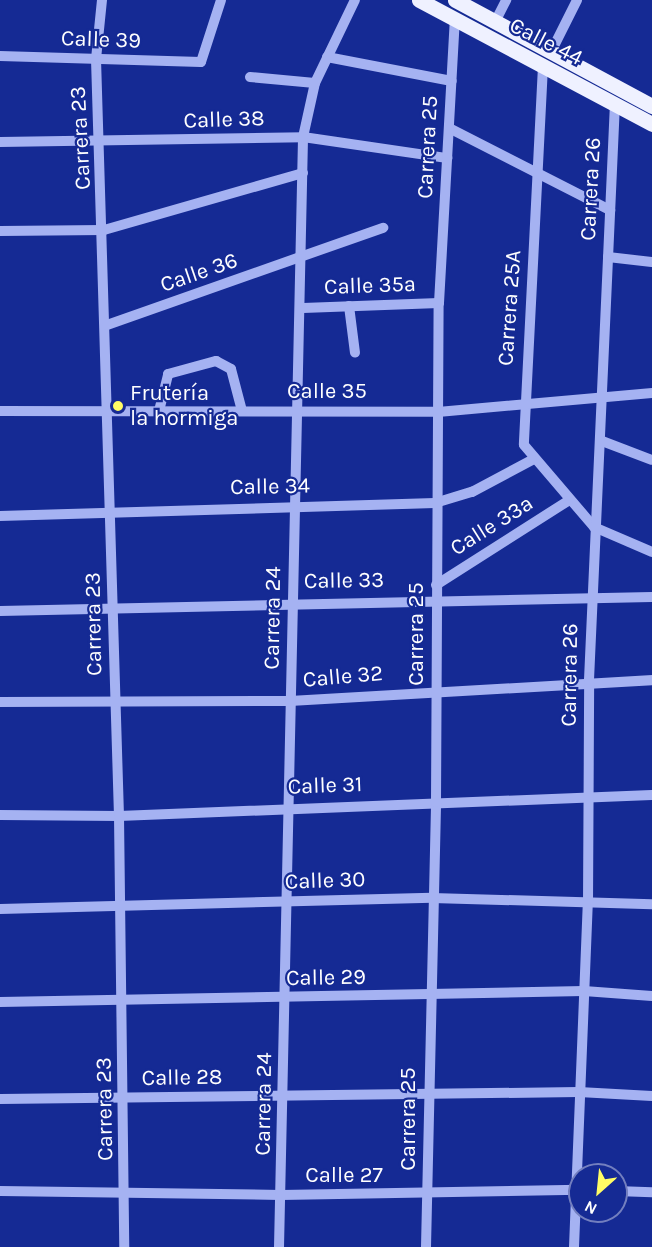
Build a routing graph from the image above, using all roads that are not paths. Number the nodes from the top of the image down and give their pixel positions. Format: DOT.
graph roads {
  1 [pos="102,0"];
  2 [pos="221,0"];
  3 [pos="355,0"];
  4 [pos="419,0"];
  5 [pos="455,0"];
  6 [pos="506,0"];
  7 [pos="577,0"];
  8 [pos="435,4"];
  9 [pos="455,21"];
  10 [pos="495,22"];
  11 [pos="552,50"];
  12 [pos="0,56"];
  13 [pos="327,57"];
  14 [pos="96,59"];
  15 [pos="543,66"];
  16 [pos="250,77"];
  17 [pos="452,81"];
  18 [pos="315,83"];
  19 [pos="615,104"];
  20 [pos="652,104"];
  21 [pos="652,124"];
  22 [pos="449,128"];
  23 [pos="303,137"];
  24 [pos="0,142"];
  25 [pos="101,144"];
  26 [pos="447,158"];
  27 [pos="303,173"];
  28 [pos="538,173"];
  29 [pos="610,210"];
  30 [pos="383,228"];
  31 [pos="104,230"];
  32 [pos="0,231"];
  33 [pos="608,257"];
  34 [pos="303,258"];
  35 [pos="652,262"];
  36 [pos="439,303"];
  37 [pos="349,306"];
  38 [pos="303,308"];
  39 [pos="107,325"];
  40 [pos="355,353"];
  41 [pos="652,393"];
  42 [pos="600,394"];
  43 [pos="523,406"];
  44 [pos="109,410"];
  45 [pos="0,411"];
  46 [pos="159,411"];
  47 [pos="242,411"];
  48 [pos="298,411"];
  49 [pos="438,412"];
  50 [pos="602,441"];
  51 [pos="532,460"];
  52 [pos="652,460"];
  53 [pos="568,501"];
  54 [pos="435,503"];
  55 [pos="295,506"];
  56 [pos="112,510"];
  57 [pos="0,516"];
  58 [pos="594,527"];
  59 [pos="652,552"];
  60 [pos="436,585"];
  61 [pos="592,594"];
  62 [pos="652,596"];
  63 [pos="437,598"];
  64 [pos="293,602"];
  65 [pos="114,608"];
  66 [pos="0,611"];
  67 [pos="589,680"];
  68 [pos="652,680"];
  69 [pos="437,689"];
  70 [pos="115,699"];
  71 [pos="290,701"];
  72 [pos="0,702"];
  73 [pos="588,795"];
  74 [pos="652,795"];
  75 [pos="436,802"];
  76 [pos="288,807"];
  77 [pos="0,815"];
  78 [pos="119,816"];
  79 [pos="432,898"];
  80 [pos="288,901"];
  81 [pos="588,904"];
  82 [pos="652,904"];
  83 [pos="0,909"];
  84 [pos="121,909"];
  85 [pos="584,991"];
  86 [pos="429,995"];
  87 [pos="652,996"];
  88 [pos="286,999"];
  89 [pos="0,1002"];
  90 [pos="123,1002"];
  91 [pos="579,1092"];
  92 [pos="429,1094"];
  93 [pos="284,1096"];
  94 [pos="652,1096"];
  95 [pos="0,1099"];
  96 [pos="125,1099"];
  97 [pos="578,1163"];
  98 [pos="568,1190"];
  99 [pos="0,1191"];
  100 [pos="628,1191"];
  101 [pos="125,1192"];
  102 [pos="652,1192"];
  103 [pos="281,1195"];
  104 [pos="428,1195"];
  105 [pos="576,1223"];
  106 [pos="124,1247"];
  107 [pos="279,1247"];
  108 [pos="426,1247"];
  109 [pos="574,1247"];
  1 -- 14 [label="street, Carrera 23"];
  2 -- 14 [label="street, Calle 39"];
  3 -- 13 [label="street, Carrera 24"];
  4 -- 8 [label="main road, Calle 44"];
  5 -- 10 [label="main road, Calle 44"];
  6 -- 10 [label="street"];
  7 -- 11 [label="street"];
  8 -- 9 [label="main road, Calle 44"];
  9 -- 15 [label="main road, Calle 44"];
  9 -- 17 [label="street, Carrera 25"];
  10 -- 11 [label="main road, Calle 44"];
  11 -- 20 [label="main road, Calle 44"];
  12 -- 14 [label="street, Calle 39"];
  13 -- 17 [label="street"];
  13 -- 18 [label="street, Carrera 24"];
  14 -- 25 [label="street, Carrera 23"];
  15 -- 19 [label="main road, Calle 44"];
  15 -- 28 [label="street, Carrera 25A"];
  16 -- 18 [label="street"];
  17 -- 22 [label="street, Carrera 25"];
  18 -- 23 [label="street, Carrera 24"];
  19 -- 21 [label="main road, Calle 44"];
  19 -- 29 [label="street, Carrera 26"];
  22 -- 26 [label="street, Carrera 25"];
  22 -- 28 [label="street"];
  23 -- 25 [label="street, Calle 38"];
  23 -- 26 [label="street, Calle 38"];
  23 -- 27 [label="street, Carrera 24"];
  24 -- 25 [label="street, Calle 38"];
  25 -- 31 [label="street, Carrera 23"];
  26 -- 36 [label="street, Carrera 25"];
  27 -- 31 [label="street"];
  27 -- 34 [label="street, Carrera 24"];
  28 -- 29 [label="street"];
  28 -- 43 [label="street, Carrera 25A"];
  29 -- 33 [label="street, Carrera 26"];
  30 -- 34 [label="street, Calle 36"];
  31 -- 32 [label="street"];
  31 -- 39 [label="street, Carrera 23"];
  33 -- 35 [label="street"];
  33 -- 42 [label="street, Carrera 26"];
  34 -- 38 [label="street, Carrera 24"];
  34 -- 39 [label="street, Calle 36"];
  36 -- 37 [label="street, Calle 35a"];
  36 -- 49 [label="street, Carrera 25"];
  37 -- 38 [label="street, Calle 35a"];
  37 -- 40 [label="street"];
  38 -- 48 [label="street, Carrera 24"];
  39 -- 44 [label="street, Carrera 23"];
  41 -- 42 [label="street, Calle 35"];
  42 -- 43 [label="street, Calle 35"];
  42 -- 50 [label="street, Carrera 26"];
  43 -- 49 [label="street, Calle 35"];
  43 -- 51 [label="street, Carrera 25A"];
  44 -- 45 [label="street, Calle 35"];
  44 -- 46 [label="street, Calle 35"];
  44 -- 56 [label="street, Carrera 23"];
  46 -- 47 [label="street, Calle 35"];
  46 -- 47 [label="street"];
  47 -- 48 [label="street, Calle 35"];
  48 -- 49 [label="street, Calle 35"];
  48 -- 55 [label="street, Carrera 24"];
  49 -- 54 [label="street, Carrera 25"];
  50 -- 52 [label="street"];
  50 -- 58 [label="street, Carrera 26"];
  51 -- 53 [label="street, Carrera 25A"];
  51 -- 54 [label="street, Calle 34"];
  53 -- 58 [label="street, Carrera 25A"];
  53 -- 60 [label="street, Calle 33a"];
  54 -- 55 [label="street, Calle 34"];
  54 -- 60 [label="street, Carrera 25"];
  55 -- 56 [label="street, Calle 34"];
  55 -- 64 [label="street, Carrera 24"];
  56 -- 57 [label="street, Calle 34"];
  56 -- 65 [label="street, Carrera 23"];
  58 -- 59 [label="street"];
  58 -- 61 [label="street, Carrera 26"];
  60 -- 63 [label="street, Carrera 25"];
  61 -- 62 [label="street, Calle 33"];
  61 -- 63 [label="street, Calle 33"];
  61 -- 67 [label="street, Carrera 26"];
  63 -- 64 [label="street, Calle 33"];
  63 -- 69 [label="street, Carrera 25"];
  64 -- 65 [label="street, Calle 33"];
  64 -- 71 [label="street, Carrera 24"];
  65 -- 66 [label="street, Calle 33"];
  65 -- 70 [label="street, Carrera 23"];
  67 -- 68 [label="street, Calle 32"];
  67 -- 69 [label="street, Calle 32"];
  67 -- 73 [label="street, Carrera 26"];
  69 -- 71 [label="street, Calle 32"];
  69 -- 75 [label="street, Carrera 25"];
  70 -- 71 [label="street, Calle 32"];
  70 -- 72 [label="street, Calle 32"];
  70 -- 78 [label="street, Carrera 23"];
  71 -- 76 [label="street, Carrera 24"];
  73 -- 74 [label="street, Calle 31"];
  73 -- 75 [label="street, Calle 31"];
  73 -- 81 [label="street, Carrera 26"];
  75 -- 76 [label="street, Calle 31"];
  75 -- 79 [label="street, Carrera 25"];
  76 -- 78 [label="street, Calle 31"];
  76 -- 80 [label="street, Carrera 24"];
  77 -- 78 [label="street, Calle 31"];
  78 -- 84 [label="street, Carrera 23"];
  79 -- 80 [label="street, Calle 30"];
  79 -- 81 [label="street, Calle 30"];
  79 -- 86 [label="street, Carrera 25"];
  80 -- 84 [label="street, Calle 30"];
  80 -- 88 [label="street, Carrera 24"];
  81 -- 82 [label="street, Calle 30"];
  81 -- 85 [label="street, Carrera 26"];
  83 -- 84 [label="street, Calle 30"];
  84 -- 90 [label="street, Carrera 23"];
  85 -- 86 [label="street, Calle 29"];
  85 -- 87 [label="street, Calle 29"];
  85 -- 91 [label="street, Carrera 26"];
  86 -- 88 [label="street, Calle 29"];
  86 -- 92 [label="street, Carrera 25"];
  88 -- 90 [label="street, Calle 29"];
  88 -- 93 [label="street, Carrera 24"];
  89 -- 90 [label="street, Calle 29"];
  90 -- 96 [label="street, Carrera 23"];
  91 -- 92 [label="street, Calle 28"];
  91 -- 94 [label="street, Calle 28"];
  91 -- 97 [label="street, Carrera 26"];
  92 -- 93 [label="street, Calle 28"];
  92 -- 104 [label="street, Carrera 25"];
  93 -- 96 [label="street, Calle 28"];
  93 -- 103 [label="street, Carrera 24"];
  95 -- 96 [label="street, Calle 28"];
  96 -- 101 [label="street, Carrera 23"];
  98 -- 104 [label="street, Calle 27"];
  99 -- 101 [label="street, Calle 27"];
  100 -- 102 [label="street"];
  101 -- 103 [label="street, Calle 27"];
  101 -- 106 [label="street, Carrera 23"];
  103 -- 104 [label="street, Calle 27"];
  103 -- 107 [label="street, Carrera 24"];
  104 -- 108 [label="street, Carrera 25"];
  105 -- 109 [label="street, Carrera 26"];
}
